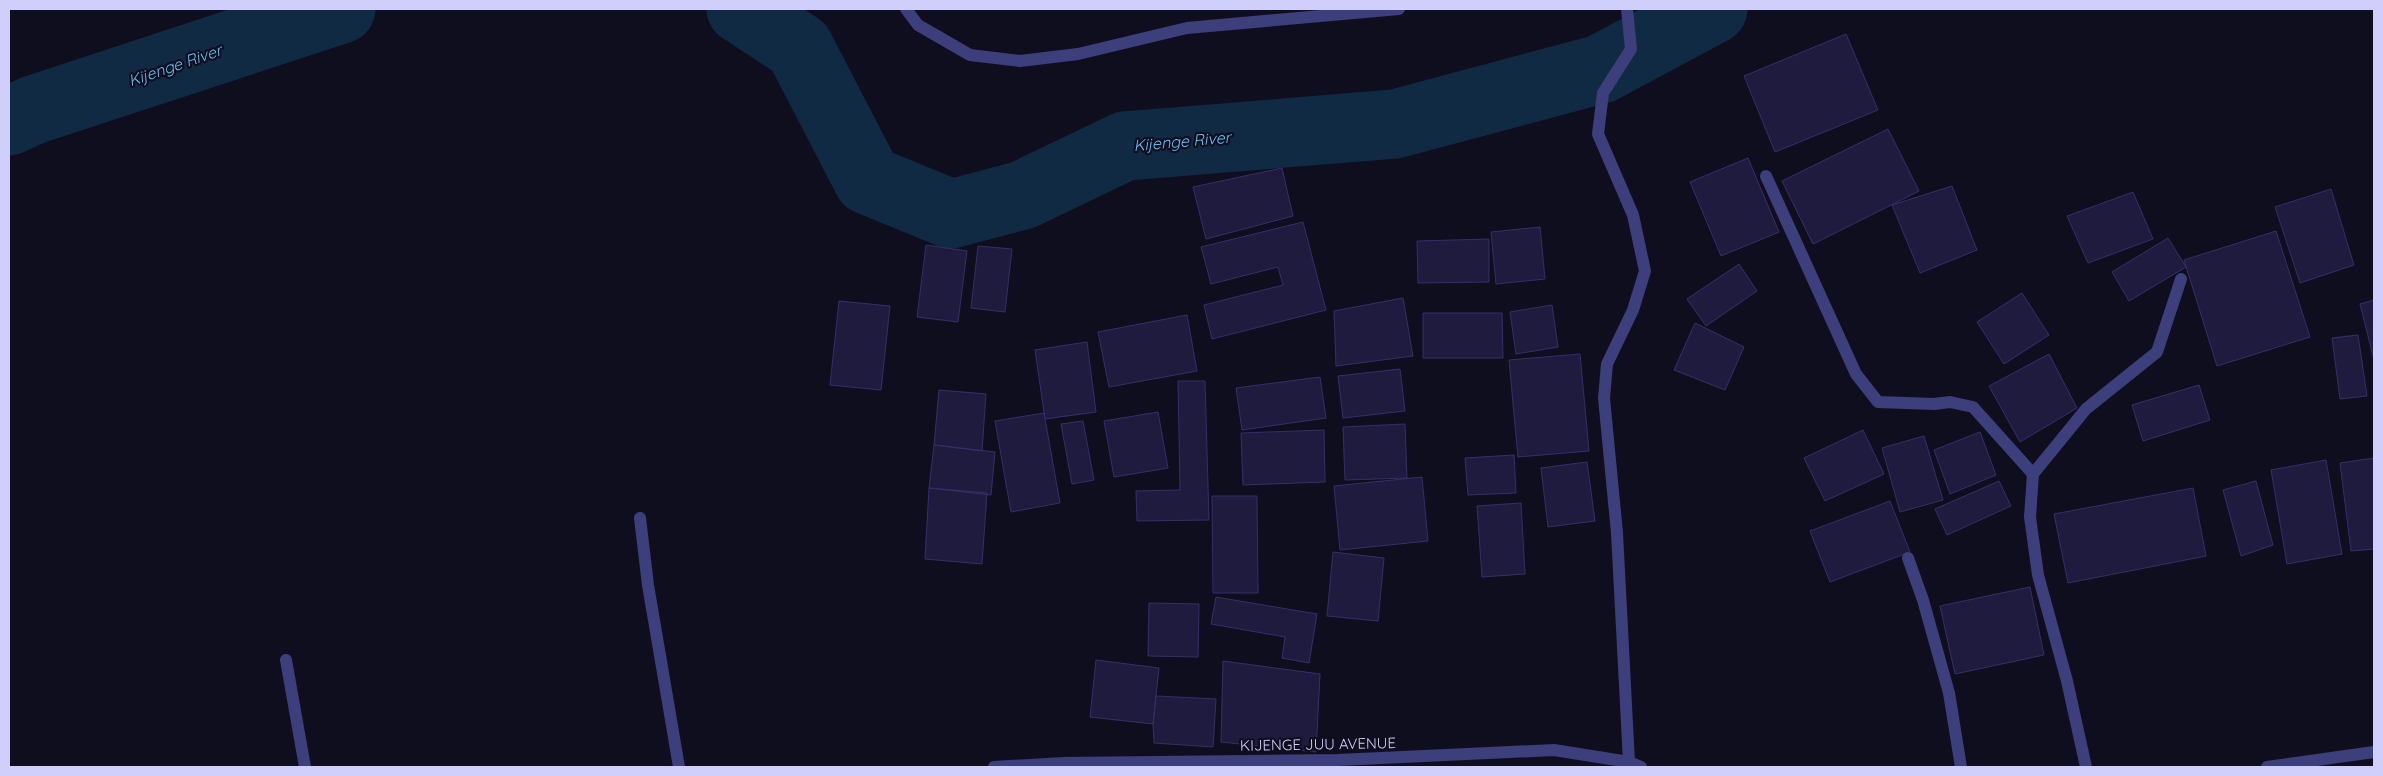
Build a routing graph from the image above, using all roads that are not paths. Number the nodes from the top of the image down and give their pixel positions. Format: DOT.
graph roads {
  1 [pos="906,9"];
  2 [pos="1399,9"];
  3 [pos="1626,9"];
  4 [pos="1766,176"];
  5 [pos="2181,280"];
  6 [pos="2033,474"];
  7 [pos="640,518"];
  8 [pos="1908,558"];
  9 [pos="286,660"];
  10 [pos="2374,752"];
  11 [pos="1217,765"];
  12 [pos="1635,765"];
  13 [pos="305,767"];
  14 [pos="679,767"];
  15 [pos="994,767"];
  16 [pos="1962,767"];
  17 [pos="2086,767"];
  18 [pos="2266,767"];
  1 -- 2 [label="street"];
  3 -- 12 [label="street"];
  4 -- 6 [label="street"];
  5 -- 6 [label="street"];
  6 -- 17 [label="street"];
  7 -- 14 [label="street"];
  8 -- 16 [label="street"];
  9 -- 13 [label="street"];
  10 -- 18 [label="street"];
  11 -- 12 [label="street, KIJENGE JUU AVENUE"];
  11 -- 15 [label="street, KIJENGE JUU AVENUE"];
}
